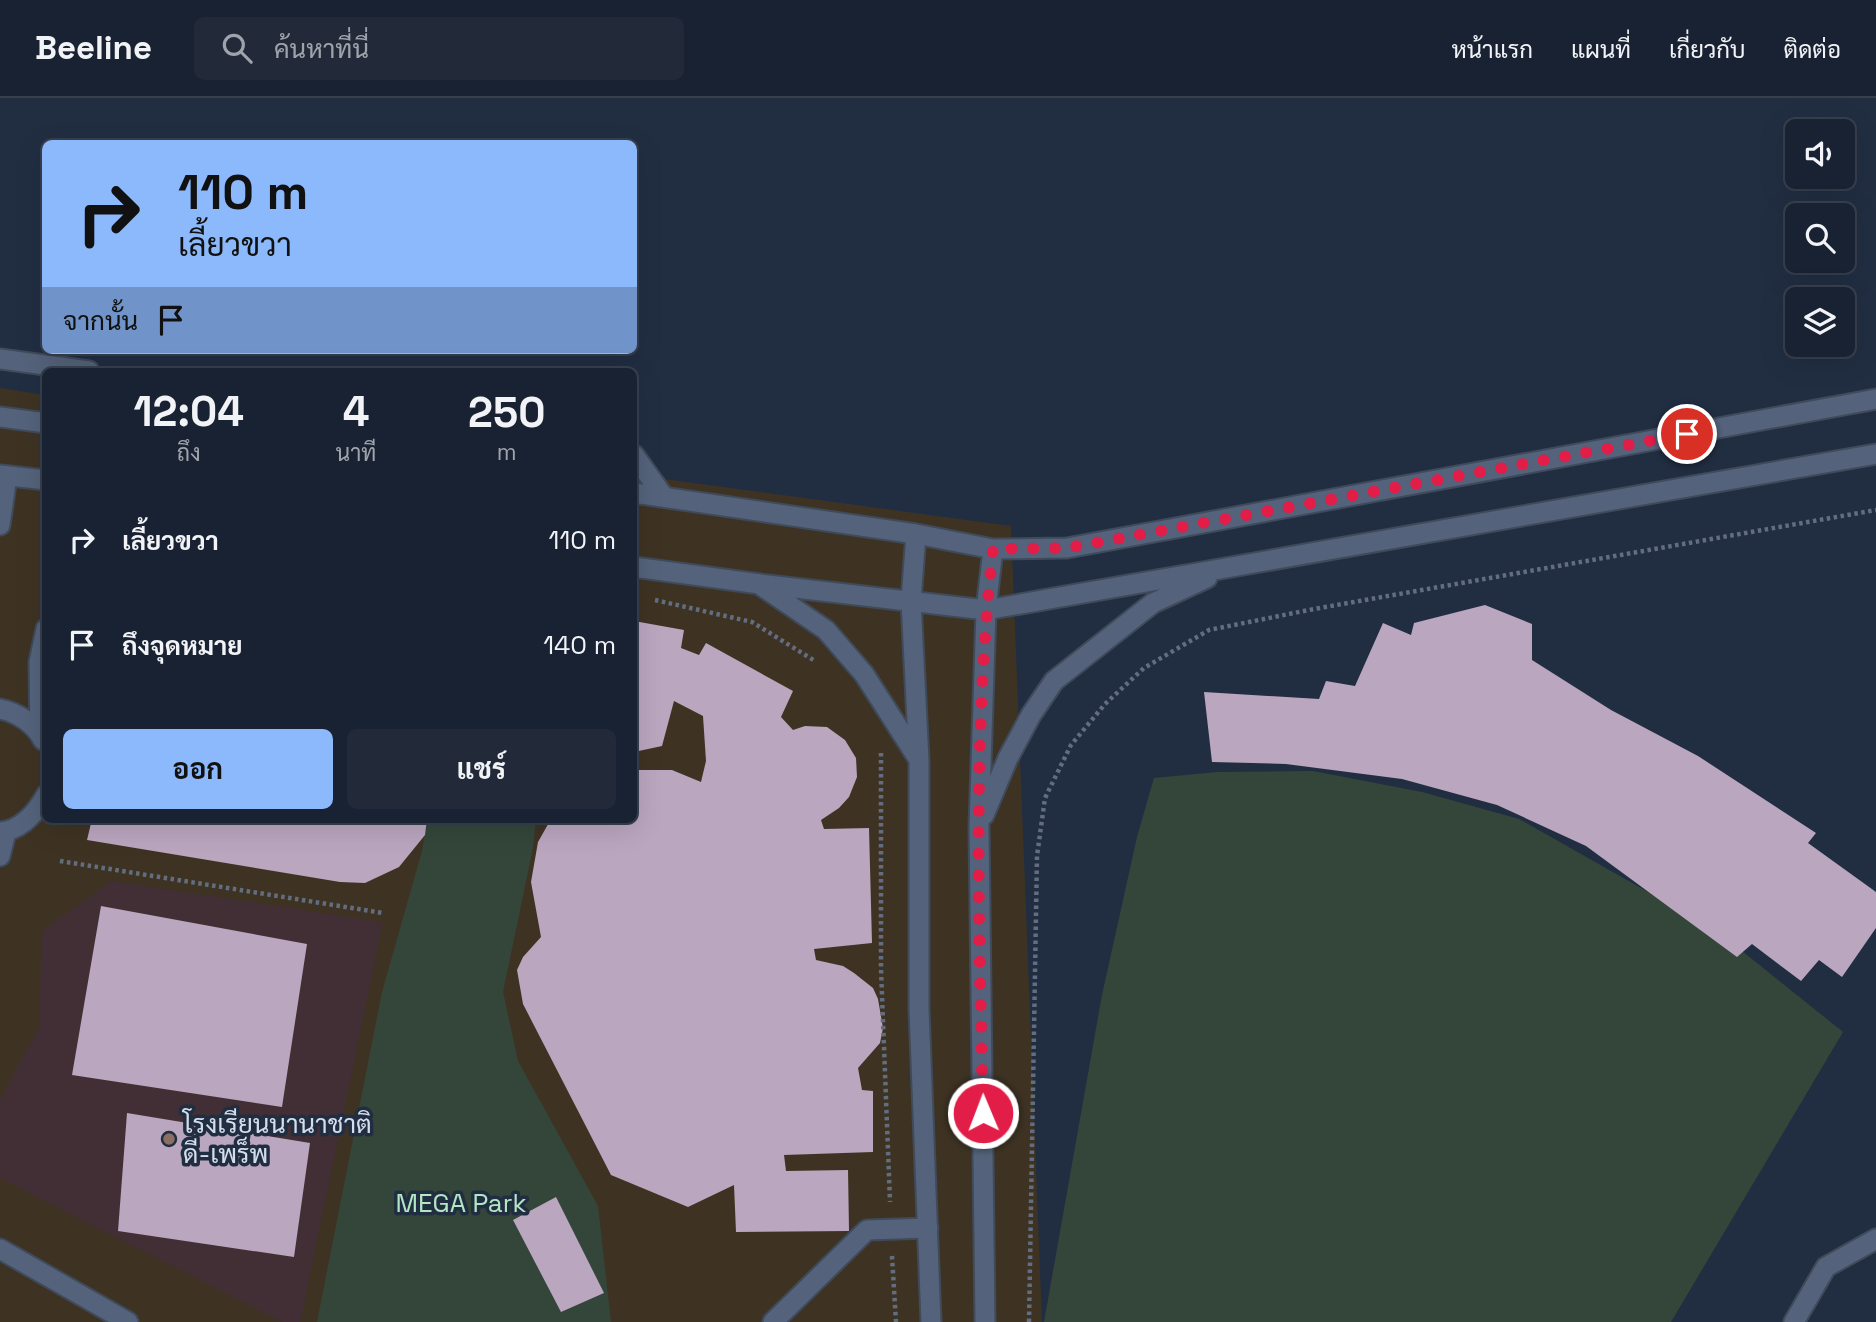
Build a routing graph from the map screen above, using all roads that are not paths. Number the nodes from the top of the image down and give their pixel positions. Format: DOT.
graph roads {
  1 [pos="0,359"];
  2 [pos="67,368"];
  3 [pos="1876,400"];
  4 [pos="0,417"];
  5 [pos="42,422"];
  6 [pos="1876,454"];
  7 [pos="637,459"];
  8 [pos="4,475"];
  9 [pos="42,480"];
  10 [pos="637,493"];
  11 [pos="664,497"];
  12 [pos="0,525"];
  13 [pos="916,534"];
  14 [pos="993,549"];
  15 [pos="637,567"];
  16 [pos="1230,567"];
  17 [pos="760,584"];
  18 [pos="911,601"];
  19 [pos="986,611"];
  20 [pos="42,648"];
  21 [pos="0,709"];
  22 [pos="42,720"];
  23 [pos="42,739"];
  24 [pos="919,761"];
  25 [pos="42,802"];
  26 [pos="979,827"];
  27 [pos="3,832"];
  28 [pos="0,856"];
  29 [pos="928,1228"];
  30 [pos="1876,1238"];
  31 [pos="0,1249"];
  32 [pos="128,1322"];
  33 [pos="773,1322"];
  34 [pos="931,1322"];
  35 [pos="985,1322"];
  36 [pos="1794,1322"];
  1 -- 2 [label="street"];
  3 -- 14 [label="street"];
  4 -- 5 [label="street"];
  6 -- 16 [label="street"];
  7 -- 11 [label="street"];
  8 -- 9 [label="street"];
  8 -- 12 [label="street"];
  10 -- 11 [label="street"];
  11 -- 13 [label="street"];
  13 -- 14 [label="street"];
  13 -- 18 [label="street"];
  14 -- 19 [label="street"];
  15 -- 17 [label="street"];
  16 -- 19 [label="street"];
  16 -- 26 [label="street"];
  17 -- 18 [label="street"];
  17 -- 24 [label="street"];
  18 -- 19 [label="street"];
  18 -- 24 [label="street"];
  19 -- 26 [label="street"];
  20 -- 22 [label="street"];
  21 -- 23 [label="street"];
  24 -- 29 [label="street"];
  25 -- 27 [label="street"];
  26 -- 35 [label="street"];
  27 -- 28 [label="street"];
  29 -- 33 [label="street"];
  29 -- 34 [label="street"];
  30 -- 36 [label="street"];
  31 -- 32 [label="street"];
}
